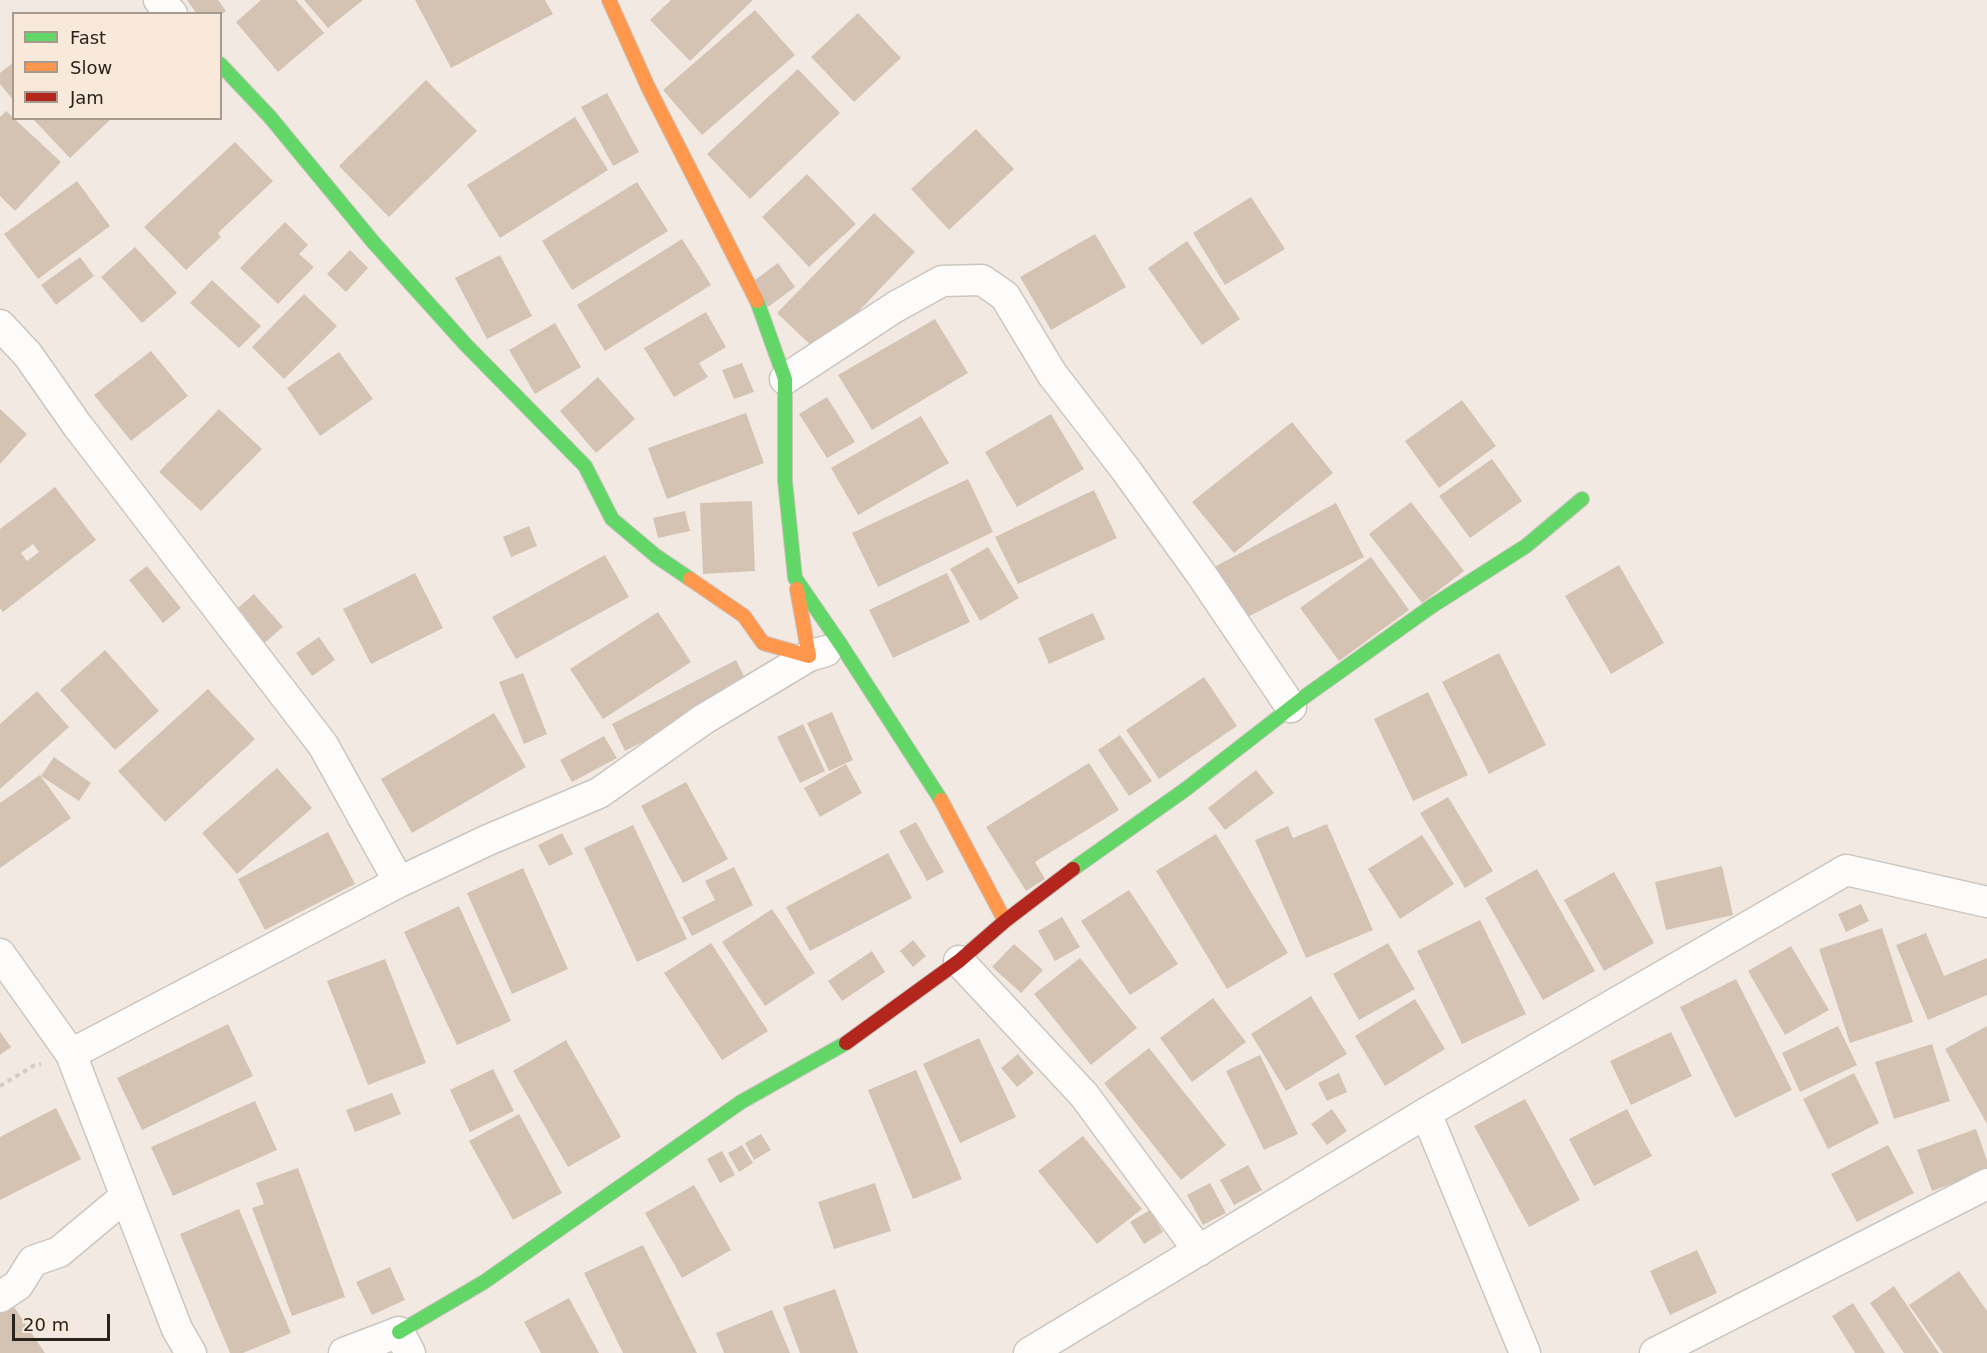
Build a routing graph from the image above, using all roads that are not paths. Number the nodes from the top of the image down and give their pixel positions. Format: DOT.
graph roads {
  1 [pos="159,0"];
  2 [pos="609,0"];
  3 [pos="170,12"];
  4 [pos="222,66"];
  5 [pos="0,325"];
  6 [pos="785,379"];
  7 [pos="1581,500"];
  8 [pos="795,578"];
  9 [pos="842,645"];
  10 [pos="809,656"];
  11 [pos="1291,707"];
  12 [pos="399,882"];
  13 [pos="1987,902"];
  14 [pos="1005,921"];
  15 [pos="0,954"];
  16 [pos="959,961"];
  17 [pos="71,1054"];
  18 [pos="1426,1113"];
  19 [pos="1987,1184"];
  20 [pos="126,1196"];
  21 [pos="1199,1251"];
  22 [pos="0,1297"];
  23 [pos="404,1342"];
  24 [pos="191,1353"];
  25 [pos="344,1353"];
  26 [pos="1029,1353"];
  27 [pos="1525,1353"];
  28 [pos="1655,1353"];
  1 -- 3 [label="street"];
  2 -- 6 [label="street"];
  4 -- 10 [label="street"];
  5 -- 12 [label="street"];
  6 -- 8 [label="street"];
  6 -- 11 [label="street"];
  7 -- 11 [label="street"];
  8 -- 9 [label="street"];
  8 -- 10 [label="street"];
  9 -- 10 [label="street"];
  9 -- 14 [label="street"];
  10 -- 12 [label="street"];
  11 -- 14 [label="street"];
  12 -- 17 [label="street"];
  13 -- 18 [label="street"];
  14 -- 16 [label="street"];
  15 -- 17 [label="street"];
  16 -- 21 [label="street"];
  16 -- 23 [label="street"];
  17 -- 20 [label="street"];
  18 -- 21 [label="street"];
  18 -- 27 [label="street"];
  19 -- 28 [label="street"];
  20 -- 22 [label="street"];
  20 -- 24 [label="street"];
  21 -- 26 [label="street"];
  23 -- 25 [label="street"];
}
